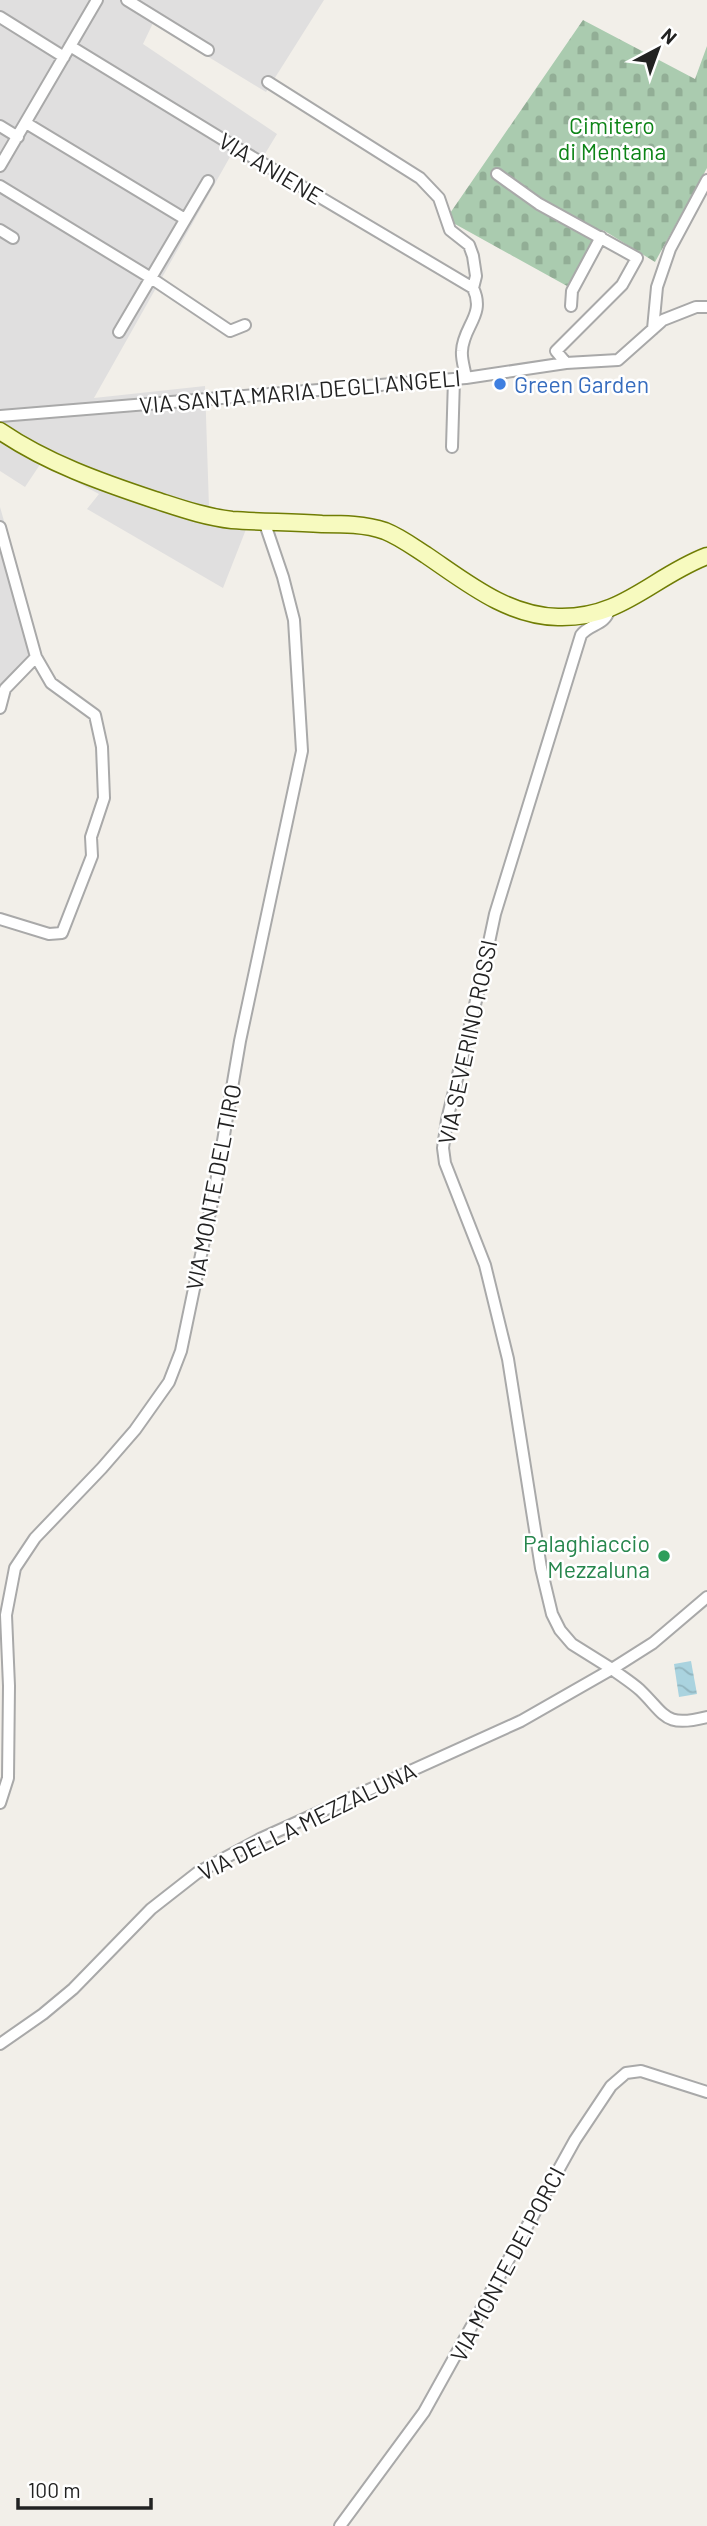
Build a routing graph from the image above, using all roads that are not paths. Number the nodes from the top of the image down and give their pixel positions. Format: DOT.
graph roads {
  1 [pos="97,0"];
  2 [pos="127,0"];
  3 [pos="0,17"];
  4 [pos="70,46"];
  5 [pos="208,50"];
  6 [pos="64,57"];
  7 [pos="268,82"];
  8 [pos="26,123"];
  9 [pos="0,126"];
  10 [pos="18,137"];
  11 [pos="0,166"];
  12 [pos="497,174"];
  13 [pos="707,180"];
  14 [pos="208,181"];
  15 [pos="0,187"];
  16 [pos="185,219"];
  17 [pos="0,230"];
  18 [pos="601,237"];
  19 [pos="13,238"];
  20 [pos="150,278"];
  21 [pos="473,288"];
  22 [pos="571,306"];
  23 [pos="707,307"];
  24 [pos="245,325"];
  25 [pos="653,329"];
  26 [pos="119,332"];
  27 [pos="566,363"];
  28 [pos="466,378"];
  29 [pos="454,379"];
  30 [pos="0,416"];
  31 [pos="0,431"];
  32 [pos="452,447"];
  33 [pos="264,521"];
  34 [pos="0,527"];
  35 [pos="707,555"];
  36 [pos="609,610"];
  37 [pos="36,657"];
  38 [pos="0,708"];
  39 [pos="0,919"];
  40 [pos="707,1597"];
  41 [pos="612,1669"];
  42 [pos="707,1717"];
  43 [pos="0,1803"];
  44 [pos="0,2044"];
  45 [pos="707,2092"];
  46 [pos="340,2526"];
  1 -- 4 [label="street"];
  2 -- 5 [label="street"];
  3 -- 6 [label="street"];
  4 -- 6 [label="street"];
  4 -- 21 [label="street, VIA ANIENE"];
  6 -- 8 [label="street"];
  7 -- 21 [label="street"];
  8 -- 10 [label="street"];
  8 -- 16 [label="street"];
  9 -- 10 [label="street"];
  10 -- 11 [label="street"];
  12 -- 18 [label="street"];
  13 -- 25 [label="street"];
  14 -- 16 [label="street"];
  15 -- 20 [label="street"];
  16 -- 20 [label="street"];
  17 -- 19 [label="street"];
  18 -- 22 [label="street"];
  18 -- 27 [label="street"];
  20 -- 24 [label="street"];
  20 -- 26 [label="street"];
  21 -- 28 [label="street"];
  23 -- 25 [label="street, VIA SANTA MARIA DEGLI ANGELI"];
  25 -- 27 [label="street, VIA SANTA MARIA DEGLI ANGELI"];
  27 -- 28 [label="street, VIA SANTA MARIA DEGLI ANGELI"];
  28 -- 29 [label="street, VIA SANTA MARIA DEGLI ANGELI"];
  29 -- 30 [label="street, VIA SANTA MARIA DEGLI ANGELI"];
  29 -- 32 [label="street"];
  31 -- 33 [label="street"];
  33 -- 36 [label="street"];
  33 -- 43 [label="street, VIA MONTE DEL TIRO"];
  34 -- 37 [label="street"];
  35 -- 36 [label="street"];
  36 -- 41 [label="street, VIA SEVERINO ROSSI"];
  37 -- 38 [label="street"];
  37 -- 39 [label="street"];
  40 -- 41 [label="street, VIA DELLA MEZZALUNA"];
  41 -- 42 [label="street"];
  41 -- 44 [label="street, VIA DELLA MEZZALUNA"];
  45 -- 46 [label="street, VIA MONTE DEI PORCI"];
}
